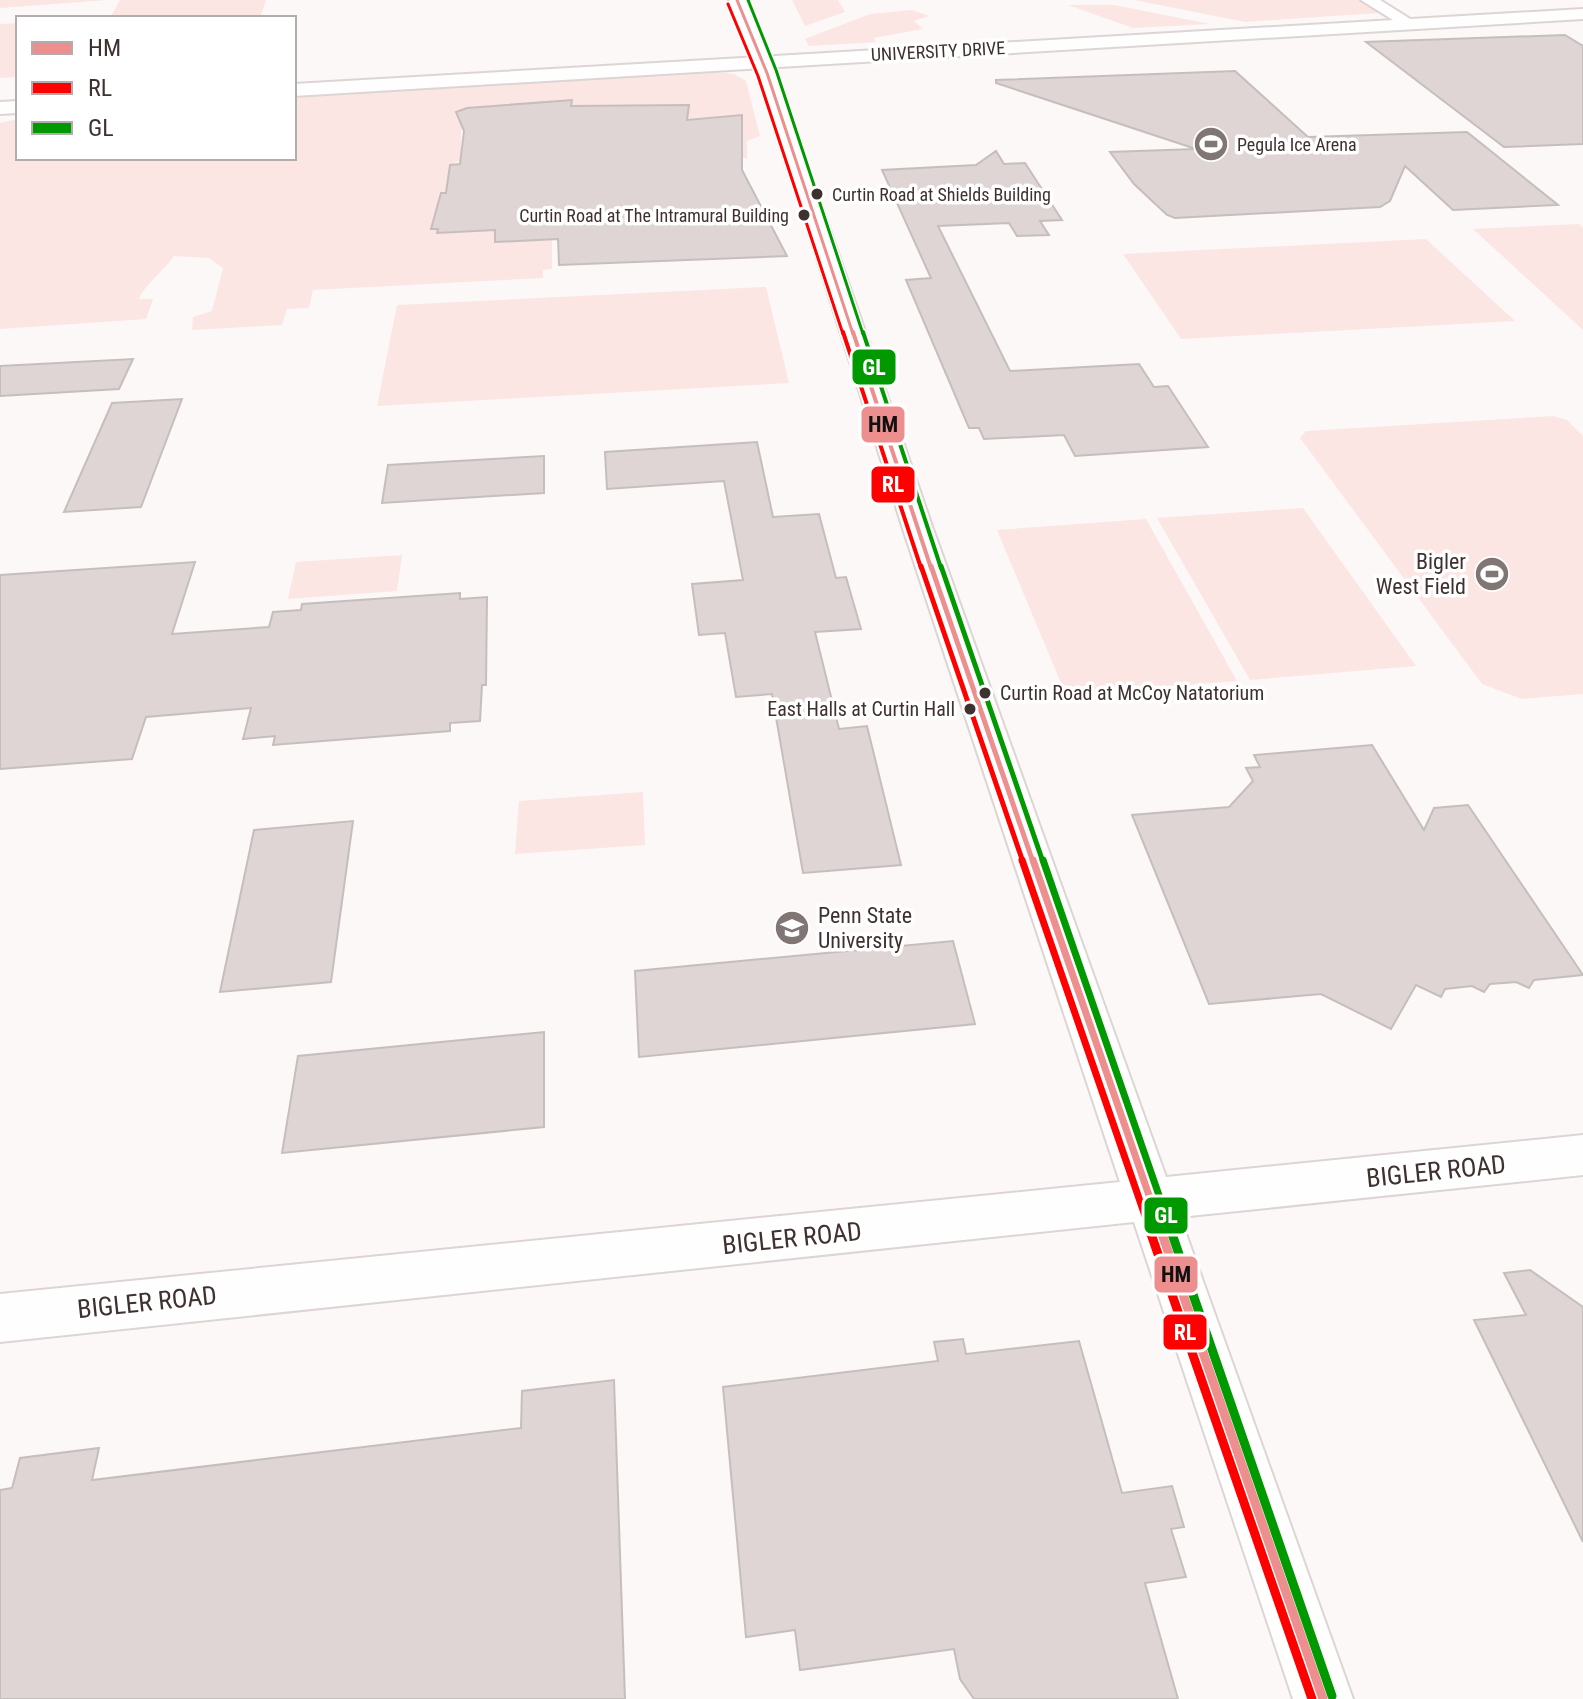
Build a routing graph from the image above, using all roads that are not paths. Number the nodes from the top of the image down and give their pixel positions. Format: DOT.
graph roads {
  1 [pos="737,0"];
  2 [pos="1369,0"];
  3 [pos="1583,14"];
  4 [pos="1407,22"];
  5 [pos="761,61"];
  6 [pos="296,90"];
  7 [pos="1583,1155"];
  8 [pos="1149,1198"];
  9 [pos="0,1318"];
  10 [pos="1323,1699"];
  1 -- 5 [label="street"];
  2 -- 4 [label="street"];
  3 -- 4 [label="main road, UNIVERSITY DRIVE"];
  4 -- 5 [label="main road, UNIVERSITY DRIVE"];
  5 -- 6 [label="main road, UNIVERSITY DRIVE"];
  5 -- 8 [label="street"];
  7 -- 8 [label="street, BIGLER ROAD"];
  8 -- 9 [label="street, BIGLER ROAD"];
  8 -- 10 [label="street"];
}
